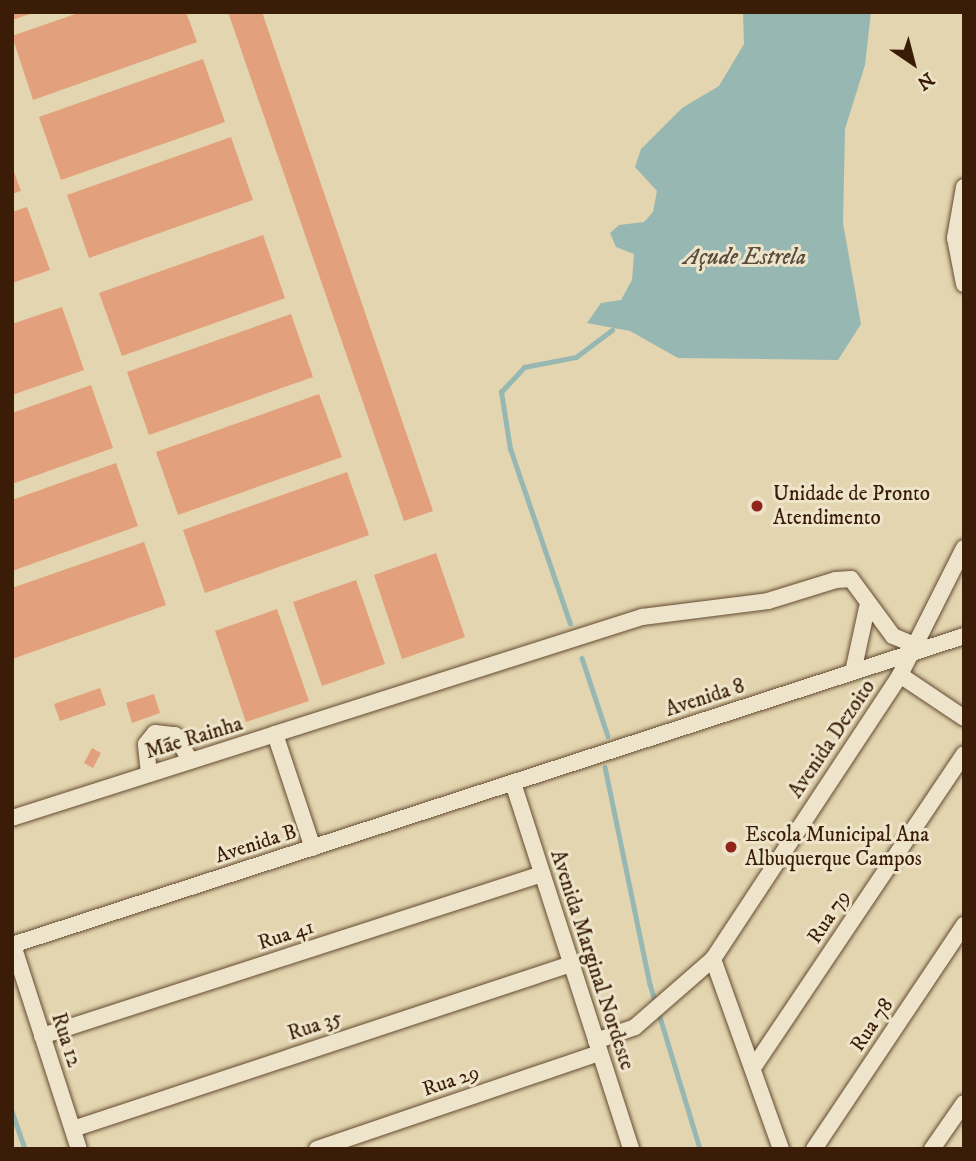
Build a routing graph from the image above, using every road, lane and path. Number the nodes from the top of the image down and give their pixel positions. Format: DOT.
graph roads {
  1 [pos="964,187"];
  2 [pos="963,281"];
  3 [pos="964,548"];
  4 [pos="867,608"];
  5 [pos="964,636"];
  6 [pos="912,650"];
  7 [pos="853,672"];
  8 [pos="900,675"];
  9 [pos="964,718"];
  10 [pos="275,734"];
  11 [pos="964,754"];
  12 [pos="190,760"];
  13 [pos="149,774"];
  14 [pos="513,783"];
  15 [pos="12,818"];
  16 [pos="313,848"];
  17 [pos="542,874"];
  18 [pos="964,925"];
  19 [pos="13,945"];
  20 [pos="713,959"];
  21 [pos="571,964"];
  22 [pos="635,1027"];
  23 [pos="42,1036"];
  24 [pos="597,1047"];
  25 [pos="753,1068"];
  26 [pos="964,1103"];
  27 [pos="73,1129"];
  28 [pos="79,1149"];
  29 [pos="317,1149"];
  30 [pos="631,1149"];
  31 [pos="781,1149"];
  32 [pos="814,1149"];
  33 [pos="932,1149"];
  1 -- 2 [label="street"];
  3 -- 6 [label="street, Avenida Dezoito"];
  4 -- 6 [label="street"];
  4 -- 7 [label="street"];
  4 -- 10 [label="street"];
  5 -- 6 [label="street, Avenida 8"];
  6 -- 7 [label="street, Avenida 8"];
  6 -- 8 [label="street, Avenida Dezoito"];
  7 -- 14 [label="street, Avenida 8"];
  8 -- 9 [label="street"];
  8 -- 20 [label="street, Avenida Dezoito"];
  10 -- 12 [label="street, Mãe Rainha"];
  10 -- 16 [label="street, Mãe Rainha"];
  11 -- 25 [label="street, Rua 79"];
  12 -- 13 [label="street, Mãe Rainha"];
  12 -- 13 [label="street"];
  13 -- 15 [label="street, Mãe Rainha"];
  14 -- 16 [label="street, Avenida B"];
  14 -- 17 [label="street, Avenida Marginal Nordeste"];
  16 -- 19 [label="street, Avenida B"];
  17 -- 21 [label="street, Avenida Marginal Nordeste"];
  17 -- 23 [label="street, Rua 41"];
  18 -- 32 [label="street, Rua 78"];
  19 -- 23 [label="street, Rua 12"];
  20 -- 22 [label="street, Avenida Dezoito"];
  20 -- 25 [label="street"];
  21 -- 24 [label="street, Avenida Marginal Nordeste"];
  21 -- 27 [label="street, Rua 35"];
  22 -- 24 [label="street, Rua 29"];
  23 -- 27 [label="street, Rua 12"];
  24 -- 29 [label="street, Rua 29"];
  24 -- 30 [label="street, Avenida Marginal Nordeste"];
  25 -- 31 [label="street"];
  26 -- 33 [label="street"];
  27 -- 28 [label="street, Rua 12"];
}
